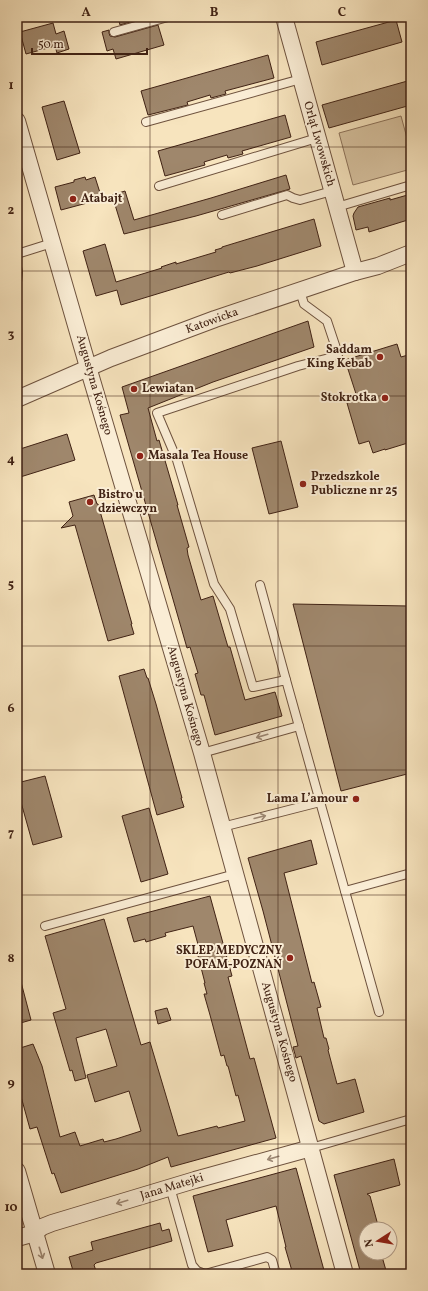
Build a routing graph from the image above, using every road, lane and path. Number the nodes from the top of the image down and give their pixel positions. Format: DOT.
graph roads {
  1 [pos="168,17"];
  2 [pos="284,17"];
  3 [pos="114,32"];
  4 [pos="301,79"];
  5 [pos="17,121"];
  6 [pos="146,122"];
  7 [pos="317,138"];
  8 [pos="411,185"];
  9 [pos="159,186"];
  10 [pos="332,191"];
  11 [pos="337,207"];
  12 [pos="222,215"];
  13 [pos="52,244"];
  14 [pos="411,253"];
  15 [pos="17,254"];
  16 [pos="17,268"];
  17 [pos="355,272"];
  18 [pos="17,282"];
  19 [pos="300,291"];
  20 [pos="88,367"];
  21 [pos="17,399"];
  22 [pos="260,585"];
  23 [pos="286,680"];
  24 [pos="300,726"];
  25 [pos="202,753"];
  26 [pos="320,802"];
  27 [pos="222,827"];
  28 [pos="411,873"];
  29 [pos="235,874"];
  30 [pos="345,891"];
  31 [pos="45,926"];
  32 [pos="380,1012"];
  33 [pos="411,1119"];
  34 [pos="311,1148"];
  35 [pos="17,1171"];
  36 [pos="170,1187"];
  37 [pos="35,1233"];
  38 [pos="17,1238"];
  39 [pos="47,1274"];
  40 [pos="276,1274"];
  41 [pos="345,1274"];
  1 -- 3 [label="lane"];
  2 -- 4 [label="street, Orląt Lwowskich"];
  4 -- 6 [label="lane"];
  4 -- 7 [label="street, Orląt Lwowskich"];
  5 -- 13 [label="street, Augustyna Kośnego"];
  7 -- 9 [label="lane"];
  7 -- 10 [label="street, Orląt Lwowskich"];
  8 -- 11 [label="lane"];
  10 -- 11 [label="street, Orląt Lwowskich"];
  10 -- 12 [label="lane"];
  11 -- 17 [label="street, Orląt Lwowskich"];
  13 -- 15 [label="lane"];
  13 -- 20 [label="street, Augustyna Kośnego"];
  14 -- 17 [label="street, Katowicka"];
  16 -- 18 [label="lane"];
  17 -- 19 [label="street, Katowicka"];
  19 -- 20 [label="street, Katowicka"];
  19 -- 23 [label="lane"];
  20 -- 21 [label="street, Katowicka"];
  20 -- 25 [label="street, Augustyna Kośnego"];
  22 -- 23 [label="lane"];
  23 -- 24 [label="lane"];
  24 -- 25 [label="lane, one-way"];
  24 -- 26 [label="lane"];
  25 -- 27 [label="street, Augustyna Kośnego"];
  27 -- 26 [label="lane, one-way"];
  26 -- 30 [label="lane"];
  27 -- 29 [label="street, Augustyna Kośnego"];
  28 -- 30 [label="lane"];
  29 -- 31 [label="lane"];
  29 -- 34 [label="street, Augustyna Kośnego"];
  30 -- 32 [label="lane"];
  33 -- 34 [label="lane"];
  34 -- 36 [label="street, Jana Matejki, one-way"];
  34 -- 41 [label="street, Augustyna Kośnego"];
  35 -- 37 [label="street"];
  36 -- 37 [label="street, Jana Matejki, one-way"];
  36 -- 40 [label="lane"];
  37 -- 38 [label="street, Jana Matejki"];
  37 -- 39 [label="street, one-way"];
}
